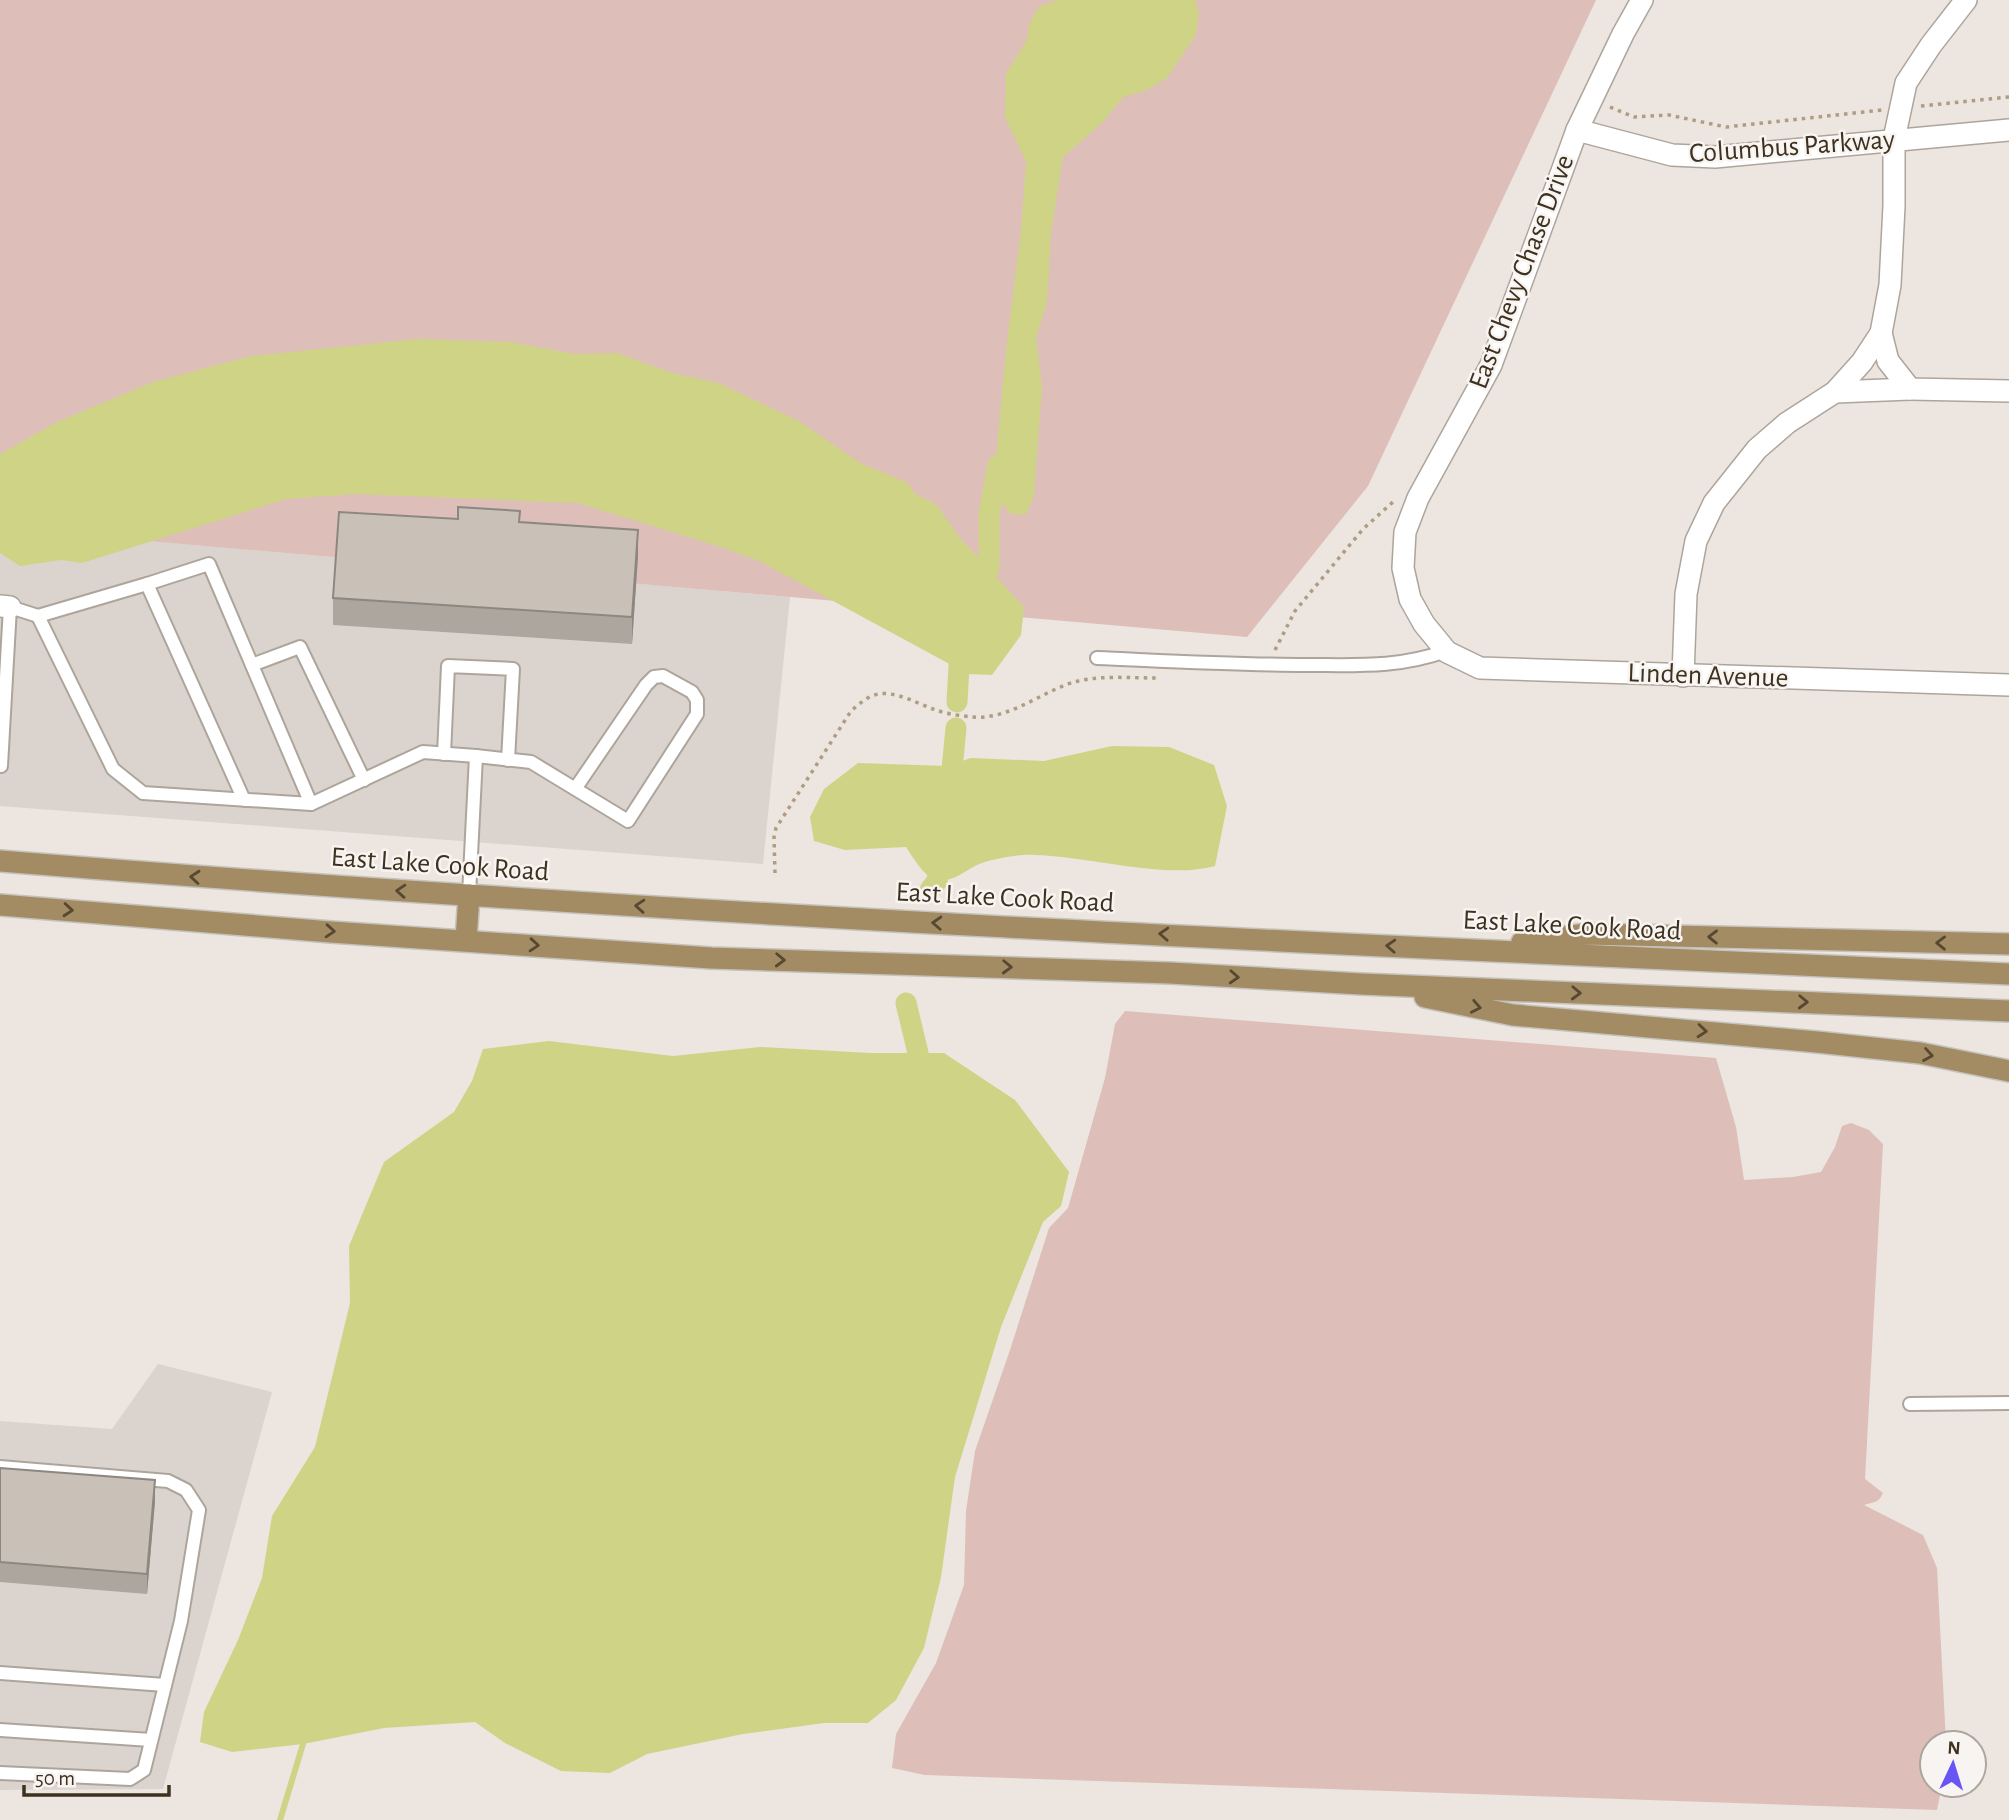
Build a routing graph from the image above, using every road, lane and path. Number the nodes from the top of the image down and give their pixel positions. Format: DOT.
graph roads {
  1 [pos="1642,0"];
  2 [pos="1966,0"];
  3 [pos="2009,97"];
  4 [pos="1591,100"];
  5 [pos="1901,108"];
  6 [pos="1577,130"];
  7 [pos="2009,130"];
  8 [pos="1894,139"];
  9 [pos="1881,333"];
  10 [pos="1910,389"];
  11 [pos="2009,391"];
  12 [pos="1835,392"];
  13 [pos="1400,496"];
  14 [pos="147,584"];
  15 [pos="5,606"];
  16 [pos="38,616"];
  17 [pos="1424,624"];
  18 [pos="1446,651"];
  19 [pos="4,654"];
  20 [pos="1097,658"];
  21 [pos="252,665"];
  22 [pos="1264,665"];
  23 [pos="1683,676"];
  24 [pos="1167,678"];
  25 [pos="2009,685"];
  26 [pos="444,754"];
  27 [pos="476,757"];
  28 [pos="508,760"];
  29 [pos="1,766"];
  30 [pos="364,780"];
  31 [pos="575,789"];
  32 [pos="244,800"];
  33 [pos="311,804"];
  34 [pos="0,861"];
  35 [pos="775,873"];
  36 [pos="469,895"];
  37 [pos="0,905"];
  38 [pos="466,940"];
  39 [pos="2009,944"];
  40 [pos="1459,949"];
  41 [pos="2009,974"];
  42 [pos="1361,984"];
  43 [pos="2009,1011"];
  44 [pos="2009,1071"];
  45 [pos="2009,1403"];
  46 [pos="1910,1404"];
  47 [pos="0,1467"];
  48 [pos="0,1672"];
  49 [pos="165,1685"];
  50 [pos="0,1730"];
  51 [pos="151,1740"];
  52 [pos="0,1773"];
  1 -- 4 [label="street, East Chevy Chase Drive"];
  2 -- 5 [label="street"];
  3 -- 5 [label="path"];
  4 -- 5 [label="path"];
  4 -- 6 [label="street, East Chevy Chase Drive"];
  5 -- 8 [label="street"];
  6 -- 8 [label="street, Columbus Parkway"];
  6 -- 17 [label="street, East Chevy Chase Drive"];
  7 -- 8 [label="street, Columbus Parkway"];
  8 -- 9 [label="street"];
  9 -- 10 [label="street"];
  9 -- 12 [label="street"];
  10 -- 11 [label="street"];
  10 -- 12 [label="street"];
  12 -- 23 [label="street"];
  13 -- 22 [label="path"];
  14 -- 16 [label="lane"];
  14 -- 21 [label="lane"];
  14 -- 32 [label="lane"];
  15 -- 16 [label="lane"];
  15 -- 19 [label="lane"];
  16 -- 32 [label="lane"];
  17 -- 18 [label="street, Linden Avenue"];
  18 -- 22 [label="lane"];
  18 -- 23 [label="street, Linden Avenue"];
  19 -- 29 [label="lane"];
  20 -- 22 [label="lane"];
  21 -- 30 [label="lane"];
  21 -- 33 [label="lane"];
  23 -- 25 [label="street, Linden Avenue"];
  24 -- 35 [label="path"];
  26 -- 27 [label="lane"];
  26 -- 28 [label="lane"];
  26 -- 30 [label="lane"];
  27 -- 28 [label="lane"];
  27 -- 36 [label="lane"];
  28 -- 31 [label="lane"];
  30 -- 33 [label="lane"];
  31 -- 31 [label="lane"];
  32 -- 33 [label="lane"];
  36 -- 34 [label="main road, East Lake Cook Road, one-way"];
  36 -- 38 [label="main road"];
  40 -- 36 [label="main road, East Lake Cook Road, one-way"];
  37 -- 38 [label="main road, one-way"];
  38 -- 42 [label="main road, one-way"];
  39 -- 40 [label="main road, one-way"];
  40 -- 41 [label="main road, East Lake Cook Road"];
  42 -- 43 [label="main road, one-way"];
  42 -- 44 [label="main road, one-way"];
  45 -- 46 [label="lane"];
  47 -- 49 [label="lane"];
  48 -- 49 [label="lane"];
  49 -- 51 [label="lane"];
  50 -- 51 [label="lane"];
  51 -- 52 [label="lane"];
}
